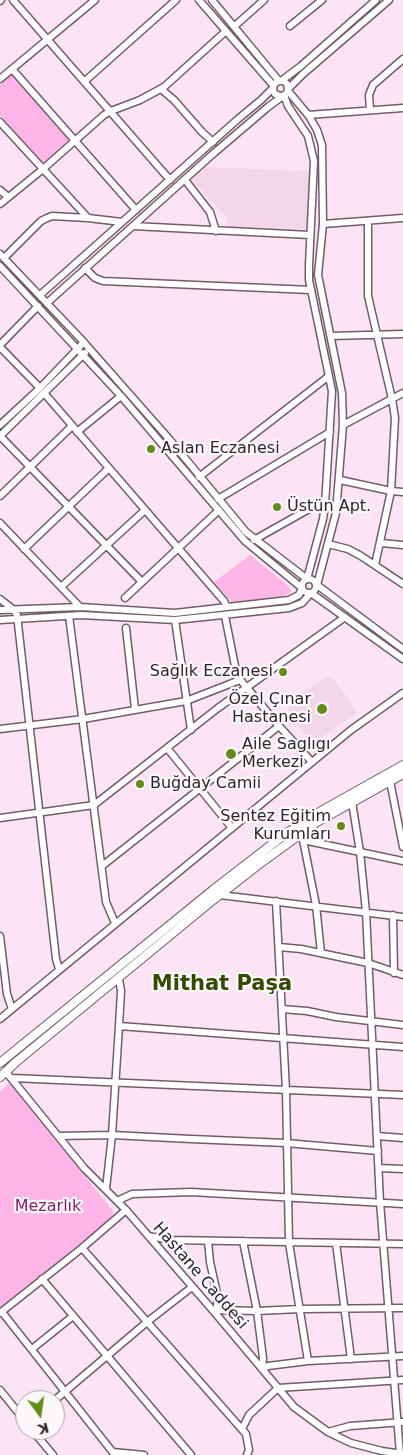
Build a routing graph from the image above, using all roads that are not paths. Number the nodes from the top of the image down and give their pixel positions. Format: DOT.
graph roads {
  1 [pos="13,0"];
  2 [pos="95,0"];
  3 [pos="176,0"];
  4 [pos="199,0"];
  5 [pos="212,0"];
  6 [pos="264,0"];
  7 [pos="322,0"];
  8 [pos="376,0"];
  9 [pos="389,0"];
  10 [pos="237,24"];
  11 [pos="290,26"];
  12 [pos="226,31"];
  13 [pos="48,39"];
  14 [pos="403,58"];
  15 [pos="12,69"];
  16 [pos="0,79"];
  17 [pos="85,81"];
  18 [pos="280,81"];
  19 [pos="273,86"];
  20 [pos="160,89"];
  21 [pos="285,93"];
  22 [pos="403,108"];
  23 [pos="111,110"];
  24 [pos="370,110"];
  25 [pos="308,115"];
  26 [pos="0,122"];
  27 [pos="75,140"];
  28 [pos="213,142"];
  29 [pos="43,169"];
  30 [pos="170,180"];
  31 [pos="184,180"];
  32 [pos="0,190"];
  33 [pos="8,198"];
  34 [pos="0,204"];
  35 [pos="136,210"];
  36 [pos="88,218"];
  37 [pos="403,218"];
  38 [pos="368,221"];
  39 [pos="122,222"];
  40 [pos="323,224"];
  41 [pos="133,226"];
  42 [pos="216,231"];
  43 [pos="310,235"];
  44 [pos="2,256"];
  45 [pos="0,266"];
  46 [pos="85,268"];
  47 [pos="311,290"];
  48 [pos="40,295"];
  49 [pos="47,303"];
  50 [pos="38,306"];
  51 [pos="377,334"];
  52 [pos="403,334"];
  53 [pos="331,336"];
  54 [pos="84,342"];
  55 [pos="0,346"];
  56 [pos="76,349"];
  57 [pos="89,349"];
  58 [pos="82,355"];
  59 [pos="329,376"];
  60 [pos="42,390"];
  61 [pos="403,394"];
  62 [pos="121,396"];
  63 [pos="392,400"];
  64 [pos="0,425"];
  65 [pos="343,425"];
  66 [pos="72,426"];
  67 [pos="77,432"];
  68 [pos="330,432"];
  69 [pos="0,436"];
  70 [pos="395,439"];
  71 [pos="403,440"];
  72 [pos="30,466"];
  73 [pos="109,468"];
  74 [pos="199,477"];
  75 [pos="340,480"];
  76 [pos="391,491"];
  77 [pos="403,492"];
  78 [pos="0,496"];
  79 [pos="218,500"];
  80 [pos="325,500"];
  81 [pos="69,506"];
  82 [pos="144,510"];
  83 [pos="219,510"];
  84 [pos="0,523"];
  85 [pos="254,540"];
  86 [pos="381,543"];
  87 [pos="106,544"];
  88 [pos="328,544"];
  89 [pos="403,545"];
  90 [pos="178,547"];
  91 [pos="24,548"];
  92 [pos="375,565"];
  93 [pos="307,579"];
  94 [pos="142,582"];
  95 [pos="403,584"];
  96 [pos="317,586"];
  97 [pos="61,587"];
  98 [pos="302,588"];
  99 [pos="311,594"];
  100 [pos="125,598"];
  101 [pos="0,600"];
  102 [pos="80,607"];
  103 [pos="227,607"];
  104 [pos="0,610"];
  105 [pos="14,610"];
  106 [pos="70,616"];
  107 [pos="225,616"];
  108 [pos="345,617"];
  109 [pos="17,619"];
  110 [pos="0,620"];
  111 [pos="175,620"];
  112 [pos="126,628"];
  113 [pos="403,649"];
  114 [pos="403,659"];
  115 [pos="240,680"];
  116 [pos="246,687"];
  117 [pos="403,693"];
  118 [pos="186,701"];
  119 [pos="135,709"];
  120 [pos="83,719"];
  121 [pos="28,725"];
  122 [pos="279,726"];
  123 [pos="0,729"];
  124 [pos="190,730"];
  125 [pos="167,748"];
  126 [pos="312,762"];
  127 [pos="403,765"];
  128 [pos="403,774"];
  129 [pos="390,781"];
  130 [pos="201,789"];
  131 [pos="352,802"];
  132 [pos="94,805"];
  133 [pos="40,812"];
  134 [pos="0,818"];
  135 [pos="232,828"];
  136 [pos="301,838"];
  137 [pos="403,847"];
  138 [pos="360,852"];
  139 [pos="403,861"];
  140 [pos="102,866"];
  141 [pos="220,895"];
  142 [pos="276,901"];
  143 [pos="316,906"];
  144 [pos="366,912"];
  145 [pos="393,915"];
  146 [pos="403,917"];
  147 [pos="115,923"];
  148 [pos="0,936"];
  149 [pos="279,946"];
  150 [pos="321,953"];
  151 [pos="368,964"];
  152 [pos="59,969"];
  153 [pos="394,973"];
  154 [pos="403,975"];
  155 [pos="119,979"];
  156 [pos="12,1009"];
  157 [pos="282,1009"];
  158 [pos="0,1019"];
  159 [pos="372,1022"];
  160 [pos="403,1025"];
  161 [pos="119,1026"];
  162 [pos="283,1039"];
  163 [pos="373,1044"];
  164 [pos="403,1047"];
  165 [pos="0,1063"];
  166 [pos="3,1074"];
  167 [pos="12,1078"];
  168 [pos="115,1082"];
  169 [pos="286,1090"];
  170 [pos="376,1094"];
  171 [pos="403,1095"];
  172 [pos="112,1135"];
  173 [pos="58,1136"];
  174 [pos="377,1136"];
  175 [pos="403,1138"];
  176 [pos="286,1144"];
  177 [pos="378,1151"];
  178 [pos="379,1168"];
  179 [pos="403,1169"];
  180 [pos="106,1188"];
  181 [pos="289,1198"];
  182 [pos="117,1201"];
  183 [pos="380,1202"];
  184 [pos="403,1204"];
  185 [pos="126,1210"];
  186 [pos="148,1236"];
  187 [pos="208,1241"];
  188 [pos="243,1241"];
  189 [pos="289,1243"];
  190 [pos="336,1243"];
  191 [pos="384,1243"];
  192 [pos="403,1244"];
  193 [pos="82,1248"];
  194 [pos="42,1279"];
  195 [pos="192,1287"];
  196 [pos="300,1308"];
  197 [pos="346,1308"];
  198 [pos="390,1308"];
  199 [pos="403,1308"];
  200 [pos="256,1311"];
  201 [pos="1,1312"];
  202 [pos="216,1312"];
  203 [pos="73,1316"];
  204 [pos="148,1322"];
  205 [pos="32,1349"];
  206 [pos="107,1356"];
  207 [pos="403,1356"];
  208 [pos="394,1357"];
  209 [pos="351,1359"];
  210 [pos="308,1361"];
  211 [pos="262,1369"];
  212 [pos="403,1380"];
  213 [pos="395,1381"];
  214 [pos="278,1388"];
  215 [pos="0,1390"];
  216 [pos="66,1391"];
  217 [pos="15,1409"];
  218 [pos="401,1422"];
  219 [pos="242,1429"];
  220 [pos="328,1432"];
  221 [pos="40,1440"];
  222 [pos="114,1454"];
  223 [pos="402,1454"];
  224 [pos="53,1455"];
  225 [pos="144,1455"];
  226 [pos="191,1455"];
  227 [pos="247,1455"];
  1 -- 13 [label="street"];
  2 -- 13 [label="street"];
  3 -- 17 [label="street"];
  4 -- 12 [label="street"];
  5 -- 18 [label="street"];
  6 -- 10 [label="street"];
  7 -- 11 [label="street"];
  8 -- 18 [label="street"];
  9 -- 21 [label="street"];
  12 -- 19 [label="street"];
  12 -- 20 [label="street"];
  13 -- 15 [label="street"];
  13 -- 17 [label="street"];
  14 -- 24 [label="street"];
  15 -- 16 [label="street"];
  15 -- 27 [label="street"];
  17 -- 23 [label="street"];
  18 -- 19 [label="street"];
  18 -- 21 [label="street"];
  19 -- 21 [label="street"];
  19 -- 28 [label="street"];
  20 -- 23 [label="street"];
  20 -- 28 [label="street"];
  21 -- 25 [label="street"];
  21 -- 31 [label="street"];
  21 -- 43 [label="street"];
  22 -- 24 [label="street"];
  23 -- 27 [label="street"];
  23 -- 30 [label="street"];
  24 -- 25 [label="street"];
  25 -- 40 [label="street"];
  26 -- 29 [label="street"];
  27 -- 29 [label="street"];
  27 -- 35 [label="street"];
  28 -- 30 [label="street"];
  29 -- 33 [label="street"];
  29 -- 36 [label="street"];
  30 -- 35 [label="street"];
  31 -- 41 [label="street"];
  31 -- 42 [label="street"];
  32 -- 33 [label="street"];
  33 -- 34 [label="street"];
  35 -- 39 [label="street"];
  36 -- 39 [label="street"];
  36 -- 44 [label="street"];
  37 -- 38 [label="street"];
  38 -- 40 [label="street"];
  38 -- 51 [label="street"];
  39 -- 48 [label="street"];
  40 -- 53 [label="street"];
  41 -- 42 [label="street"];
  41 -- 46 [label="street"];
  42 -- 43 [label="street"];
  43 -- 47 [label="street"];
  44 -- 48 [label="street"];
  45 -- 50 [label="street"];
  46 -- 47 [label="street"];
  46 -- 49 [label="street"];
  47 -- 59 [label="street"];
  48 -- 49 [label="street"];
  49 -- 54 [label="street"];
  50 -- 55 [label="street"];
  50 -- 56 [label="street"];
  51 -- 52 [label="street"];
  51 -- 53 [label="street"];
  51 -- 63 [label="street"];
  53 -- 65 [label="street"];
  54 -- 56 [label="street"];
  54 -- 57 [label="street"];
  55 -- 60 [label="street"];
  56 -- 58 [label="street"];
  56 -- 60 [label="street"];
  57 -- 58 [label="street"];
  57 -- 74 [label="street"];
  58 -- 60 [label="street"];
  58 -- 62 [label="street"];
  59 -- 68 [label="street"];
  59 -- 74 [label="street"];
  60 -- 64 [label="street"];
  60 -- 66 [label="street"];
  60 -- 69 [label="street"];
  61 -- 63 [label="street"];
  62 -- 67 [label="street"];
  62 -- 83 [label="street"];
  63 -- 65 [label="street"];
  63 -- 70 [label="street"];
  65 -- 75 [label="street"];
  66 -- 67 [label="street"];
  66 -- 72 [label="street"];
  67 -- 73 [label="street"];
  68 -- 79 [label="street"];
  68 -- 80 [label="street"];
  69 -- 72 [label="street"];
  70 -- 71 [label="street"];
  70 -- 76 [label="street"];
  72 -- 78 [label="street"];
  72 -- 81 [label="street"];
  73 -- 81 [label="street"];
  73 -- 82 [label="street"];
  74 -- 79 [label="street"];
  75 -- 76 [label="street"];
  75 -- 88 [label="street"];
  76 -- 77 [label="street"];
  76 -- 86 [label="street"];
  79 -- 85 [label="street"];
  80 -- 85 [label="street"];
  80 -- 93 [label="street"];
  81 -- 87 [label="street"];
  81 -- 91 [label="street"];
  82 -- 87 [label="street"];
  82 -- 90 [label="street"];
  83 -- 90 [label="street"];
  83 -- 98 [label="street"];
  84 -- 91 [label="street"];
  85 -- 93 [label="street"];
  86 -- 89 [label="street"];
  86 -- 92 [label="street"];
  87 -- 94 [label="street"];
  87 -- 97 [label="street"];
  88 -- 92 [label="street"];
  88 -- 96 [label="street"];
  90 -- 94 [label="street"];
  90 -- 103 [label="street"];
  91 -- 97 [label="street"];
  92 -- 95 [label="street"];
  93 -- 96 [label="street"];
  93 -- 98 [label="street"];
  94 -- 100 [label="street"];
  96 -- 99 [label="street"];
  96 -- 113 [label="street"];
  97 -- 102 [label="street"];
  98 -- 99 [label="street"];
  98 -- 103 [label="street"];
  99 -- 107 [label="street"];
  99 -- 108 [label="street"];
  101 -- 105 [label="street"];
  102 -- 103 [label="street"];
  102 -- 105 [label="street"];
  104 -- 105 [label="street"];
  105 -- 109 [label="street"];
  106 -- 109 [label="street"];
  106 -- 111 [label="street"];
  106 -- 120 [label="street"];
  107 -- 111 [label="street"];
  107 -- 115 [label="street"];
  108 -- 114 [label="street"];
  108 -- 116 [label="street"];
  109 -- 110 [label="street"];
  109 -- 121 [label="street"];
  111 -- 118 [label="street"];
  112 -- 119 [label="street"];
  115 -- 116 [label="street"];
  115 -- 118 [label="street"];
  116 -- 122 [label="street"];
  116 -- 124 [label="street"];
  117 -- 126 [label="street"];
  118 -- 119 [label="street"];
  118 -- 124 [label="street"];
  119 -- 120 [label="street"];
  120 -- 121 [label="street"];
  120 -- 132 [label="street"];
  121 -- 123 [label="street"];
  121 -- 133 [label="street"];
  122 -- 126 [label="street"];
  122 -- 130 [label="street"];
  124 -- 125 [label="street"];
  125 -- 130 [label="street"];
  125 -- 132 [label="street"];
  126 -- 135 [label="street"];
  127 -- 165 [label="main road"];
  128 -- 129 [label="main road"];
  129 -- 131 [label="main road"];
  129 -- 137 [label="street"];
  130 -- 135 [label="street"];
  130 -- 140 [label="street"];
  131 -- 136 [label="main road"];
  131 -- 138 [label="street"];
  132 -- 133 [label="street"];
  132 -- 140 [label="street"];
  133 -- 134 [label="street"];
  133 -- 152 [label="street"];
  135 -- 147 [label="street"];
  136 -- 138 [label="street"];
  136 -- 141 [label="main road"];
  136 -- 143 [label="street"];
  138 -- 139 [label="street"];
  138 -- 144 [label="street"];
  140 -- 147 [label="street"];
  141 -- 142 [label="street"];
  141 -- 155 [label="main road"];
  142 -- 143 [label="street"];
  142 -- 149 [label="street"];
  143 -- 144 [label="street"];
  143 -- 150 [label="street"];
  144 -- 145 [label="street"];
  144 -- 151 [label="street"];
  145 -- 146 [label="street"];
  145 -- 153 [label="street"];
  147 -- 152 [label="street"];
  148 -- 156 [label="street"];
  149 -- 150 [label="street"];
  149 -- 157 [label="street"];
  150 -- 151 [label="street"];
  151 -- 153 [label="street"];
  151 -- 159 [label="street"];
  152 -- 156 [label="street"];
  153 -- 154 [label="street"];
  155 -- 161 [label="street"];
  155 -- 166 [label="main road"];
  156 -- 158 [label="street"];
  157 -- 159 [label="street"];
  157 -- 162 [label="street"];
  159 -- 160 [label="street"];
  159 -- 163 [label="street"];
  161 -- 162 [label="street"];
  161 -- 168 [label="street"];
  162 -- 163 [label="street"];
  162 -- 169 [label="street"];
  163 -- 164 [label="street"];
  163 -- 170 [label="street"];
  166 -- 167 [label="street, Hastane Caddesi"];
  167 -- 168 [label="street"];
  167 -- 173 [label="street, Hastane Caddesi"];
  168 -- 169 [label="street"];
  168 -- 172 [label="street"];
  169 -- 170 [label="street"];
  169 -- 176 [label="street"];
  170 -- 171 [label="street"];
  170 -- 174 [label="street"];
  172 -- 173 [label="street"];
  172 -- 176 [label="street"];
  172 -- 180 [label="street"];
  173 -- 180 [label="street, Hastane Caddesi"];
  174 -- 175 [label="street"];
  174 -- 177 [label="street"];
  176 -- 177 [label="street"];
  176 -- 181 [label="street"];
  177 -- 178 [label="street"];
  178 -- 179 [label="street"];
  178 -- 183 [label="street"];
  180 -- 182 [label="street, Hastane Caddesi"];
  181 -- 182 [label="street"];
  181 -- 183 [label="street"];
  181 -- 189 [label="street"];
  182 -- 185 [label="street, Hastane Caddesi"];
  183 -- 184 [label="street"];
  183 -- 191 [label="street"];
  185 -- 186 [label="street, Hastane Caddesi"];
  185 -- 193 [label="street"];
  186 -- 187 [label="street"];
  186 -- 195 [label="street, Hastane Caddesi"];
  187 -- 188 [label="street"];
  187 -- 202 [label="street"];
  188 -- 189 [label="street"];
  188 -- 200 [label="street"];
  189 -- 190 [label="street"];
  189 -- 196 [label="street"];
  190 -- 191 [label="street"];
  190 -- 197 [label="street"];
  191 -- 192 [label="street"];
  191 -- 198 [label="street"];
  193 -- 194 [label="street"];
  193 -- 204 [label="street"];
  194 -- 201 [label="street"];
  194 -- 203 [label="street"];
  195 -- 202 [label="street, Hastane Caddesi"];
  195 -- 204 [label="street"];
  196 -- 197 [label="street"];
  196 -- 200 [label="street"];
  196 -- 210 [label="street"];
  197 -- 198 [label="street"];
  197 -- 209 [label="street"];
  198 -- 199 [label="street"];
  198 -- 208 [label="street"];
  200 -- 202 [label="street"];
  200 -- 211 [label="street"];
  201 -- 205 [label="street"];
  202 -- 211 [label="street, Hastane Caddesi"];
  203 -- 205 [label="street"];
  203 -- 206 [label="street"];
  204 -- 206 [label="street"];
  204 -- 219 [label="street"];
  205 -- 216 [label="street"];
  206 -- 216 [label="street"];
  206 -- 226 [label="street"];
  207 -- 208 [label="street"];
  208 -- 209 [label="street"];
  208 -- 213 [label="street"];
  209 -- 210 [label="street"];
  210 -- 211 [label="street"];
  211 -- 214 [label="street, Hastane Caddesi"];
  212 -- 213 [label="street"];
  213 -- 214 [label="street"];
  213 -- 218 [label="street"];
  214 -- 219 [label="street"];
  214 -- 220 [label="street, Hastane Caddesi"];
  215 -- 217 [label="street"];
  216 -- 222 [label="street"];
  218 -- 220 [label="street"];
  218 -- 223 [label="street"];
  219 -- 227 [label="street"];
  220 -- 223 [label="street, Hastane Caddesi"];
  221 -- 224 [label="street"];
  222 -- 225 [label="street"];
}
